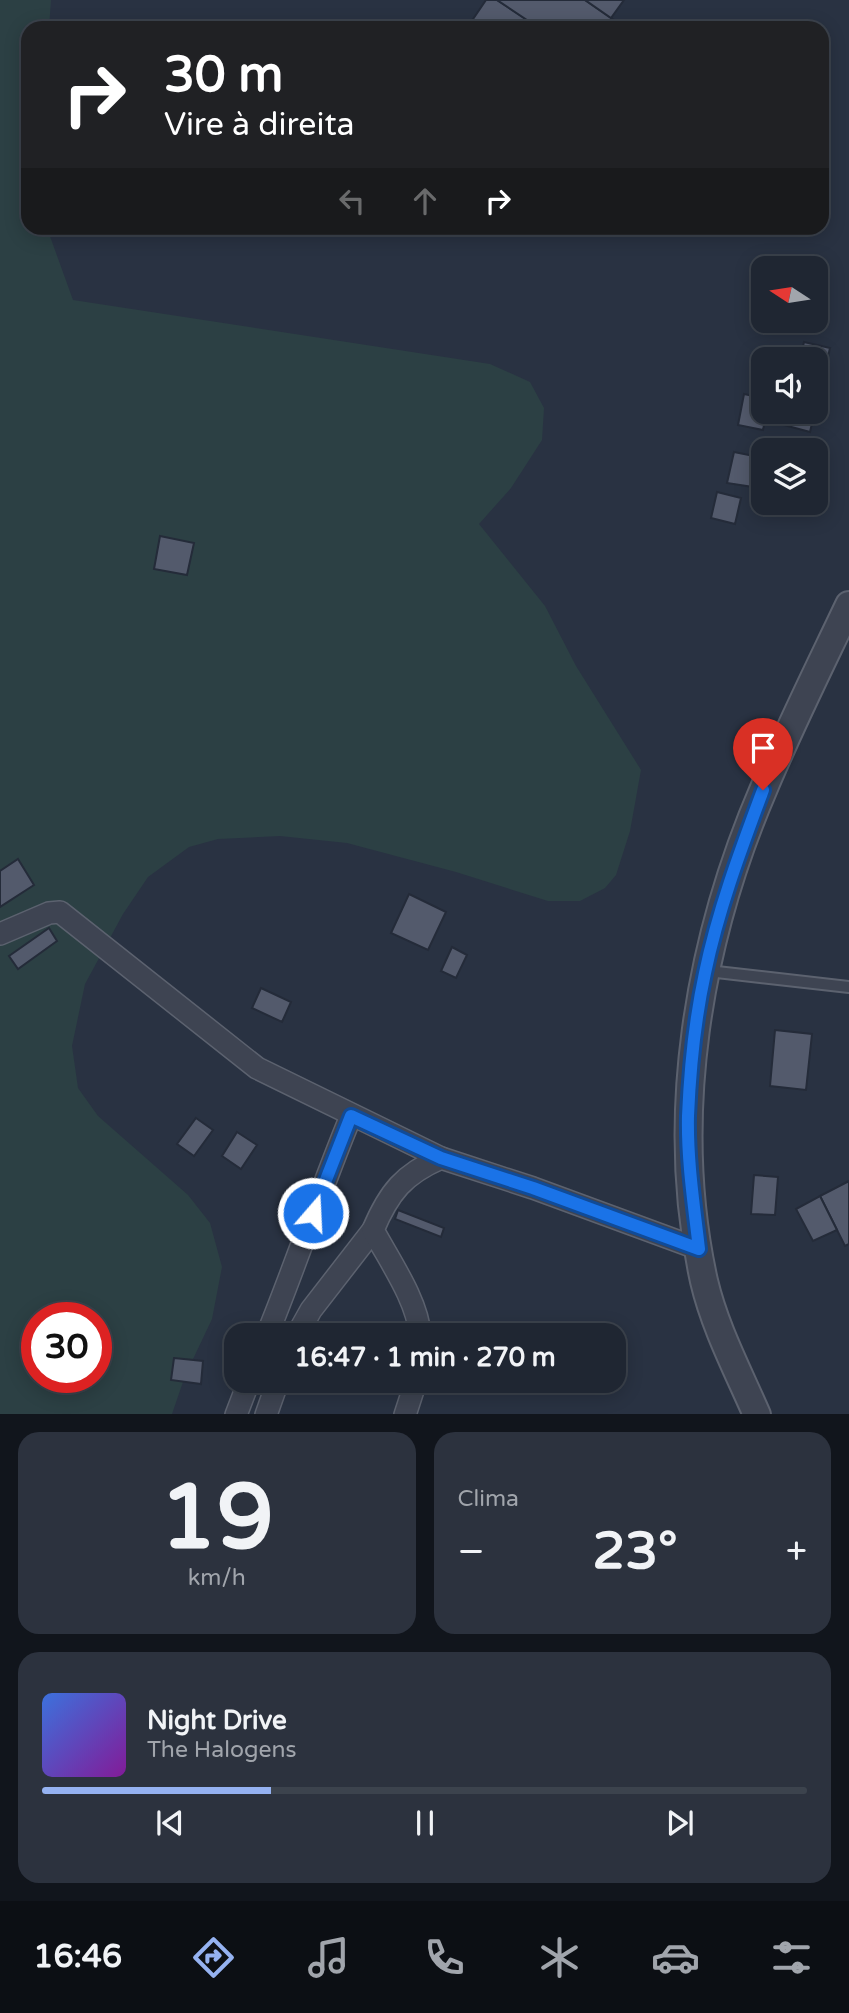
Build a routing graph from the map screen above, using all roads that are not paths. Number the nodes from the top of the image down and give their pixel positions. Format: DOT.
graph roads {
  1 [pos="849,605"];
  2 [pos="0,934"];
  3 [pos="705,970"];
  4 [pos="849,987"];
  5 [pos="351,1116"];
  6 [pos="441,1158"];
  7 [pos="373,1230"];
  8 [pos="699,1249"];
  9 [pos="272,1323"];
  10 [pos="304,1323"];
  11 [pos="419,1323"];
  12 [pos="244,1393"];
  13 [pos="274,1393"];
  14 [pos="412,1393"];
  15 [pos="236,1414"];
  16 [pos="266,1414"];
  17 [pos="405,1414"];
  18 [pos="757,1414"];
  1 -- 3 [label="street"];
  2 -- 5 [label="street"];
  3 -- 4 [label="lane"];
  3 -- 8 [label="street"];
  5 -- 6 [label="street"];
  5 -- 9 [label="street"];
  6 -- 7 [label="street"];
  6 -- 8 [label="street"];
  7 -- 10 [label="street"];
  7 -- 11 [label="street"];
  8 -- 18 [label="street"];
  12 -- 15 [label="street"];
  13 -- 16 [label="street"];
  14 -- 17 [label="street"];
}
